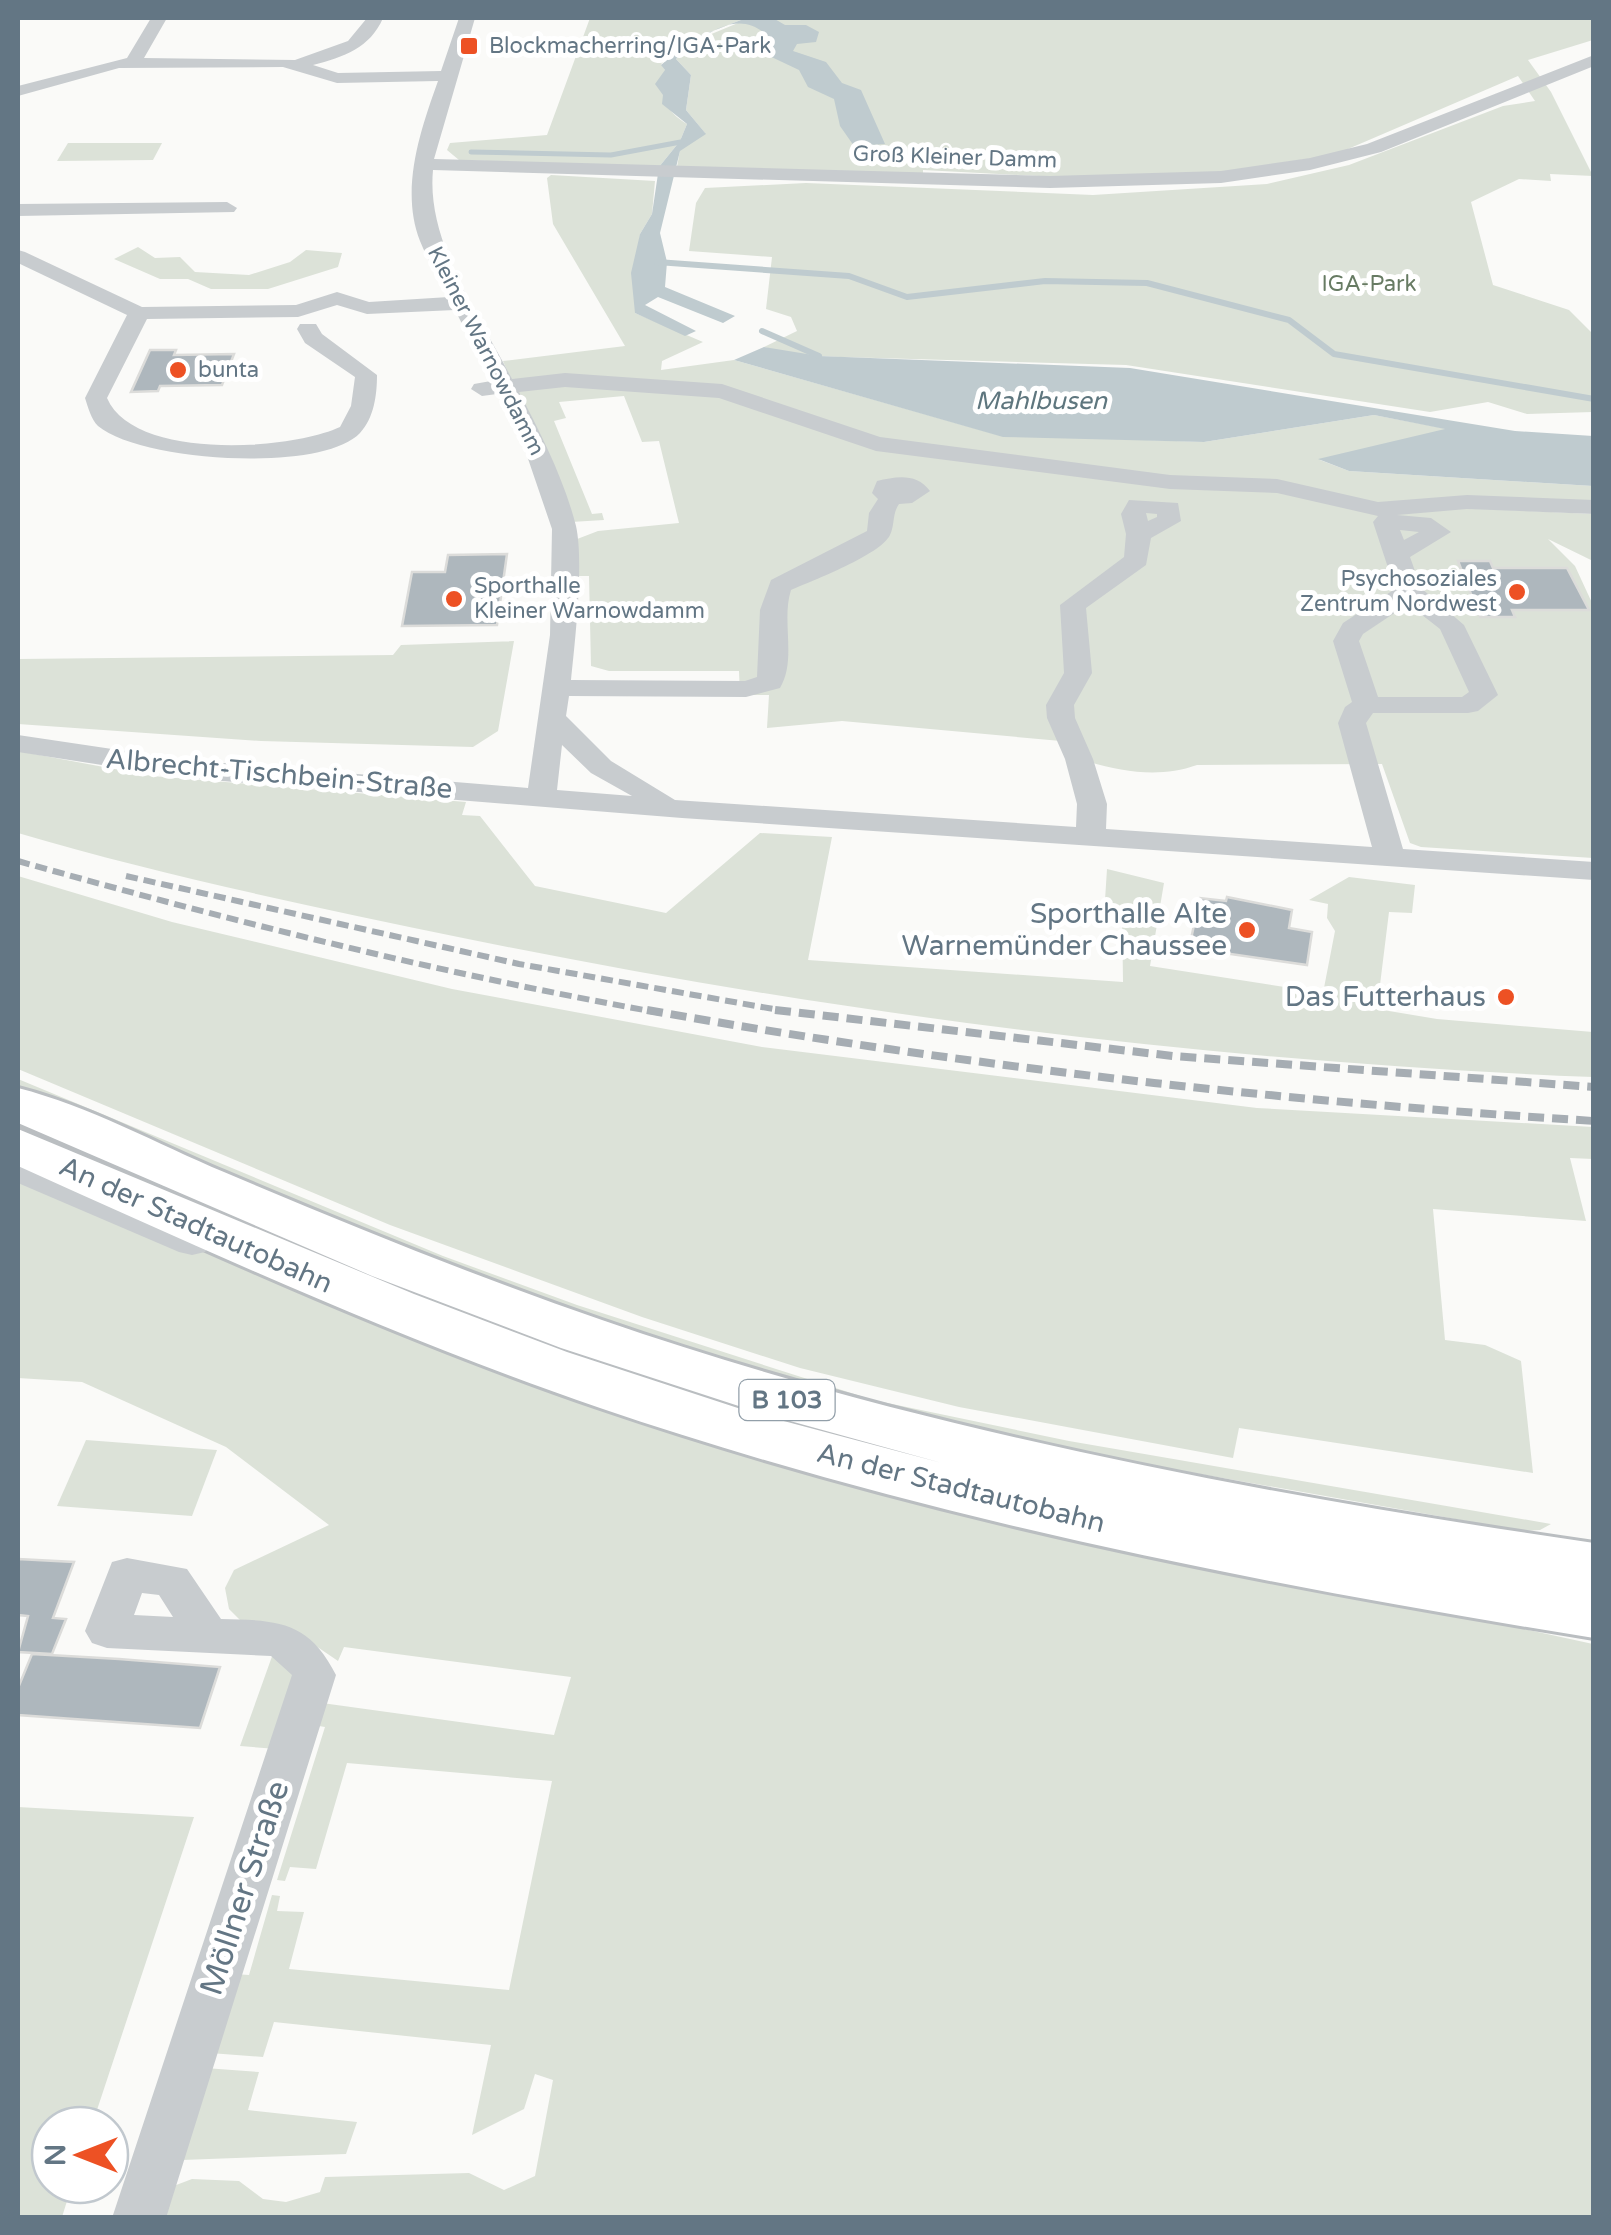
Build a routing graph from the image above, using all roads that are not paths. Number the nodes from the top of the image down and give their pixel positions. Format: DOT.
graph roads {
  1 [pos="159,18"];
  2 [pos="375,18"];
  3 [pos="467,18"];
  4 [pos="1594,50"];
  5 [pos="1594,60"];
  6 [pos="132,63"];
  7 [pos="299,64"];
  8 [pos="97,70"];
  9 [pos="447,76"];
  10 [pos="337,78"];
  11 [pos="18,91"];
  12 [pos="1474,108"];
  13 [pos="423,164"];
  14 [pos="227,208"];
  15 [pos="25,233"];
  16 [pos="464,303"];
  17 [pos="134,322"];
  18 [pos="308,330"];
  19 [pos="494,388"];
  20 [pos="892,497"];
  21 [pos="1594,507"];
  22 [pos="1139,534"];
  23 [pos="1398,553"];
  24 [pos="1409,592"];
  25 [pos="554,702"];
  26 [pos="1367,706"];
  27 [pos="18,744"];
  28 [pos="541,797"];
  29 [pos="682,809"];
  30 [pos="1090,838"];
  31 [pos="1390,858"];
  32 [pos="1594,871"];
  33 [pos="18,1104"];
  34 [pos="18,1146"];
  35 [pos="18,1170"];
  36 [pos="401,1314"];
  37 [pos="1594,1568"];
  38 [pos="1594,1613"];
  39 [pos="210,1636"];
  40 [pos="138,2218"];
  1 -- 6 [label="street"];
  2 -- 7 [label="street"];
  3 -- 9 [label="street, Kleiner Warnowdamm"];
  4 -- 12 [label="street, Groß Kleiner Damm"];
  5 -- 12 [label="street, Groß Kleiner Damm"];
  6 -- 7 [label="street"];
  6 -- 8 [label="street"];
  7 -- 10 [label="street"];
  8 -- 10 [label="street"];
  8 -- 11 [label="street"];
  9 -- 10 [label="street"];
  9 -- 13 [label="street, Kleiner Warnowdamm"];
  12 -- 13 [label="street, Groß Kleiner Damm"];
  13 -- 16 [label="street, Kleiner Warnowdamm"];
  14 -- 15 [label="street"];
  15 -- 17 [label="street"];
  16 -- 17 [label="street"];
  16 -- 19 [label="street, Kleiner Warnowdamm"];
  17 -- 18 [label="street"];
  19 -- 21 [label="street"];
  19 -- 25 [label="street, Kleiner Warnowdamm"];
  20 -- 25 [label="street"];
  22 -- 30 [label="street"];
  23 -- 24 [label="street"];
  24 -- 26 [label="street"];
  24 -- 26 [label="street"];
  25 -- 28 [label="street, Kleiner Warnowdamm"];
  25 -- 29 [label="street"];
  26 -- 31 [label="street"];
  27 -- 28 [label="street, Albrecht-Tischbein-Straße"];
  28 -- 29 [label="street, Albrecht-Tischbein-Straße"];
  29 -- 30 [label="street, Albrecht-Tischbein-Straße"];
  30 -- 31 [label="street, Albrecht-Tischbein-Straße"];
  31 -- 32 [label="street, Albrecht-Tischbein-Straße"];
  33 -- 37 [label="highway, An der Stadtautobahn / B 103"];
  34 -- 36 [label="highway, An der Stadtautobahn / B 103"];
  35 -- 36 [label="street"];
  36 -- 38 [label="highway, An der Stadtautobahn / B 103"];
  39 -- 40 [label="street, Möllner Straße"];
}
